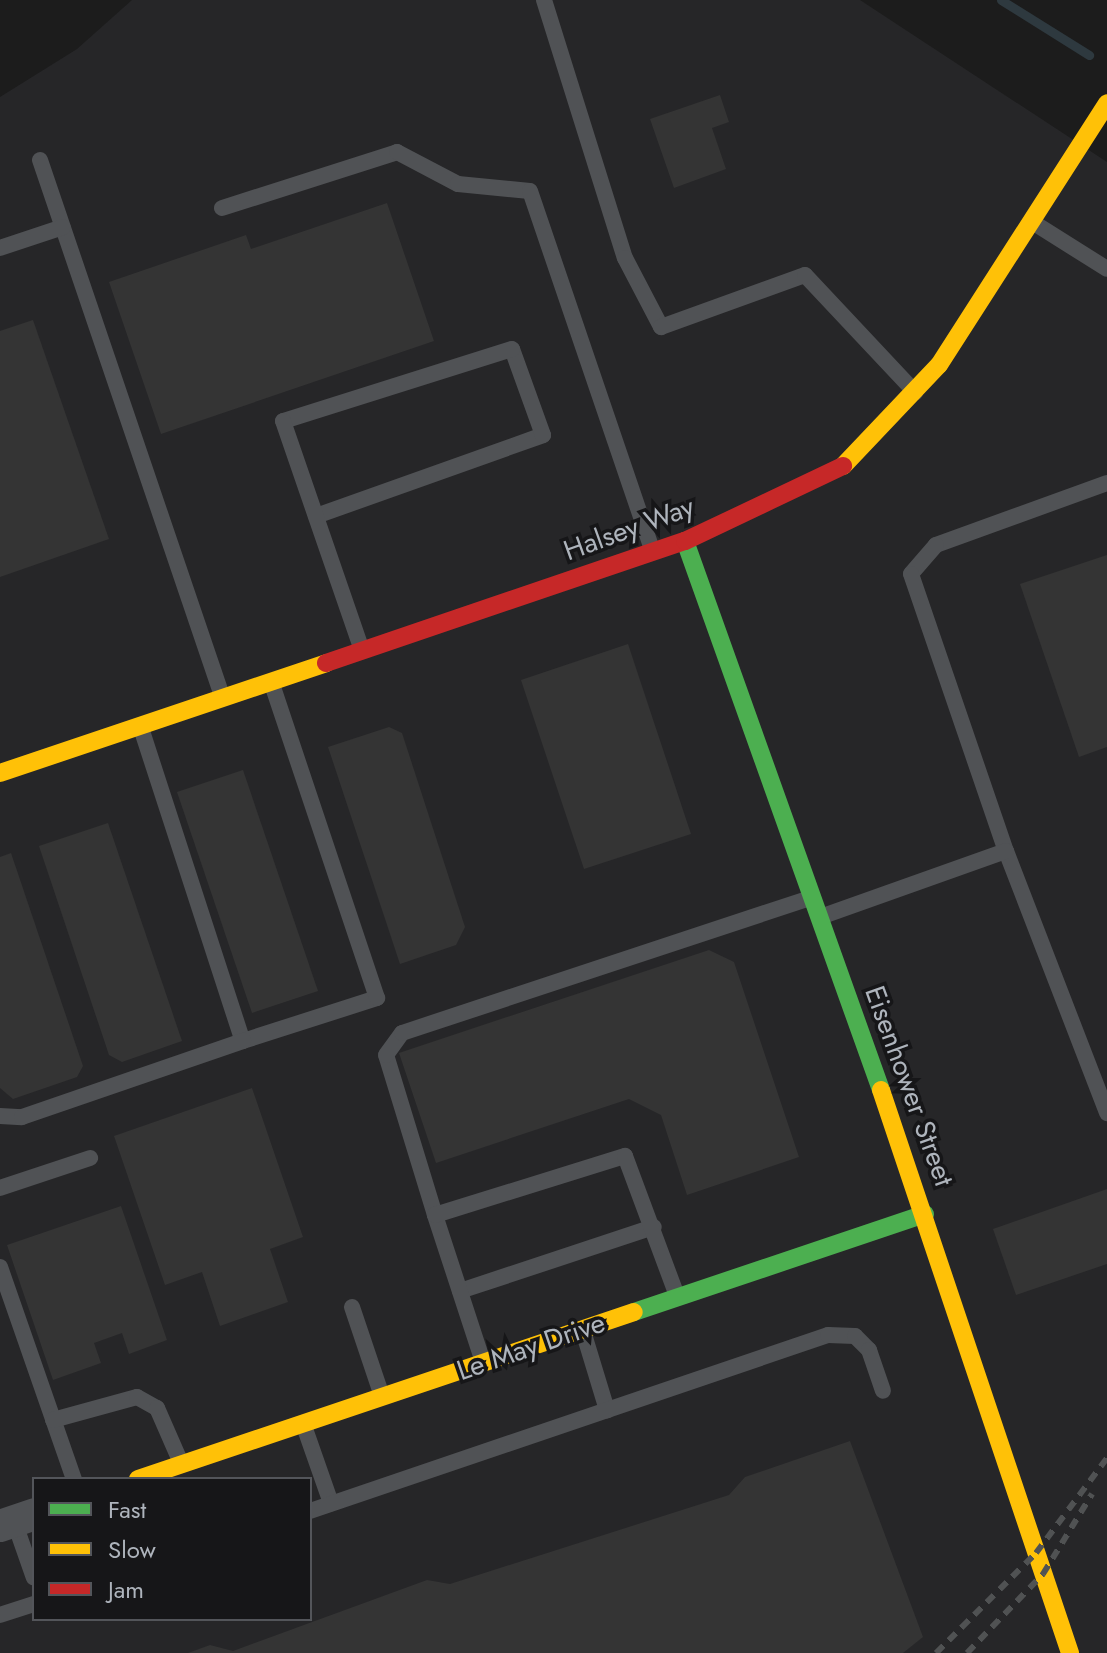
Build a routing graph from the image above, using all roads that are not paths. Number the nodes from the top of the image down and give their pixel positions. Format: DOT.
graph roads {
  1 [pos="544,0"];
  2 [pos="1107,103"];
  3 [pos="40,160"];
  4 [pos="222,208"];
  5 [pos="1032,222"];
  6 [pos="63,227"];
  7 [pos="0,248"];
  8 [pos="1107,269"];
  9 [pos="916,393"];
  10 [pos="1107,483"];
  11 [pos="316,516"];
  12 [pos="685,541"];
  13 [pos="653,552"];
  14 [pos="363,652"];
  15 [pos="272,684"];
  16 [pos="224,701"];
  17 [pos="141,728"];
  18 [pos="0,773"];
  19 [pos="1006,851"];
  20 [pos="812,897"];
  21 [pos="819,918"];
  22 [pos="243,1041"];
  23 [pos="1107,1113"];
  24 [pos="0,1116"];
  25 [pos="90,1158"];
  26 [pos="0,1188"];
  27 [pos="925,1214"];
  28 [pos="435,1215"];
  29 [pos="654,1227"];
  30 [pos="0,1267"];
  31 [pos="460,1291"];
  32 [pos="677,1297"];
  33 [pos="352,1307"];
  34 [pos="583,1329"];
  35 [pos="483,1363"];
  36 [pos="883,1391"];
  37 [pos="382,1397"];
  38 [pos="607,1410"];
  39 [pos="53,1420"];
  40 [pos="303,1423"];
  41 [pos="181,1464"];
  42 [pos="73,1477"];
  43 [pos="144,1477"];
  44 [pos="331,1503"];
  45 [pos="312,1510"];
  46 [pos="16,1520"];
  47 [pos="32,1572"];
  48 [pos="32,1605"];
  49 [pos="0,1615"];
  50 [pos="1070,1653"];
  1 -- 9 [label="lane"];
  2 -- 5 [label="street, Halsey Way"];
  3 -- 6 [label="lane"];
  4 -- 13 [label="lane"];
  5 -- 8 [label="lane"];
  5 -- 9 [label="street, Halsey Way"];
  6 -- 7 [label="lane"];
  6 -- 16 [label="lane"];
  9 -- 12 [label="street, Halsey Way"];
  10 -- 19 [label="lane"];
  11 -- 11 [label="lane"];
  11 -- 14 [label="lane"];
  12 -- 13 [label="street, Halsey Way"];
  12 -- 20 [label="street, Eisenhower Street"];
  13 -- 14 [label="street, Halsey Way"];
  14 -- 15 [label="street, Halsey Way"];
  15 -- 16 [label="street, Halsey Way"];
  15 -- 22 [label="lane"];
  16 -- 17 [label="street, Halsey Way"];
  17 -- 18 [label="street, Halsey Way"];
  17 -- 22 [label="lane"];
  19 -- 21 [label="lane"];
  19 -- 23 [label="lane"];
  20 -- 21 [label="street, Eisenhower Street"];
  20 -- 28 [label="lane"];
  21 -- 27 [label="street, Eisenhower Street"];
  22 -- 24 [label="lane"];
  25 -- 26 [label="lane"];
  27 -- 32 [label="street, Le May Drive"];
  27 -- 50 [label="street, Eisenhower Street"];
  28 -- 29 [label="lane"];
  28 -- 31 [label="lane"];
  29 -- 31 [label="lane"];
  29 -- 32 [label="lane"];
  30 -- 39 [label="lane"];
  31 -- 35 [label="lane"];
  32 -- 34 [label="street, Le May Drive"];
  33 -- 37 [label="lane"];
  34 -- 35 [label="street, Le May Drive"];
  34 -- 38 [label="lane"];
  35 -- 37 [label="street, Le May Drive"];
  36 -- 38 [label="lane"];
  37 -- 40 [label="street, Le May Drive"];
  38 -- 44 [label="lane"];
  39 -- 41 [label="lane"];
  39 -- 42 [label="lane"];
  40 -- 41 [label="street, Le May Drive"];
  40 -- 44 [label="lane"];
  41 -- 43 [label="street, Le May Drive"];
  44 -- 45 [label="lane"];
  46 -- 47 [label="lane"];
  48 -- 49 [label="lane"];
}
